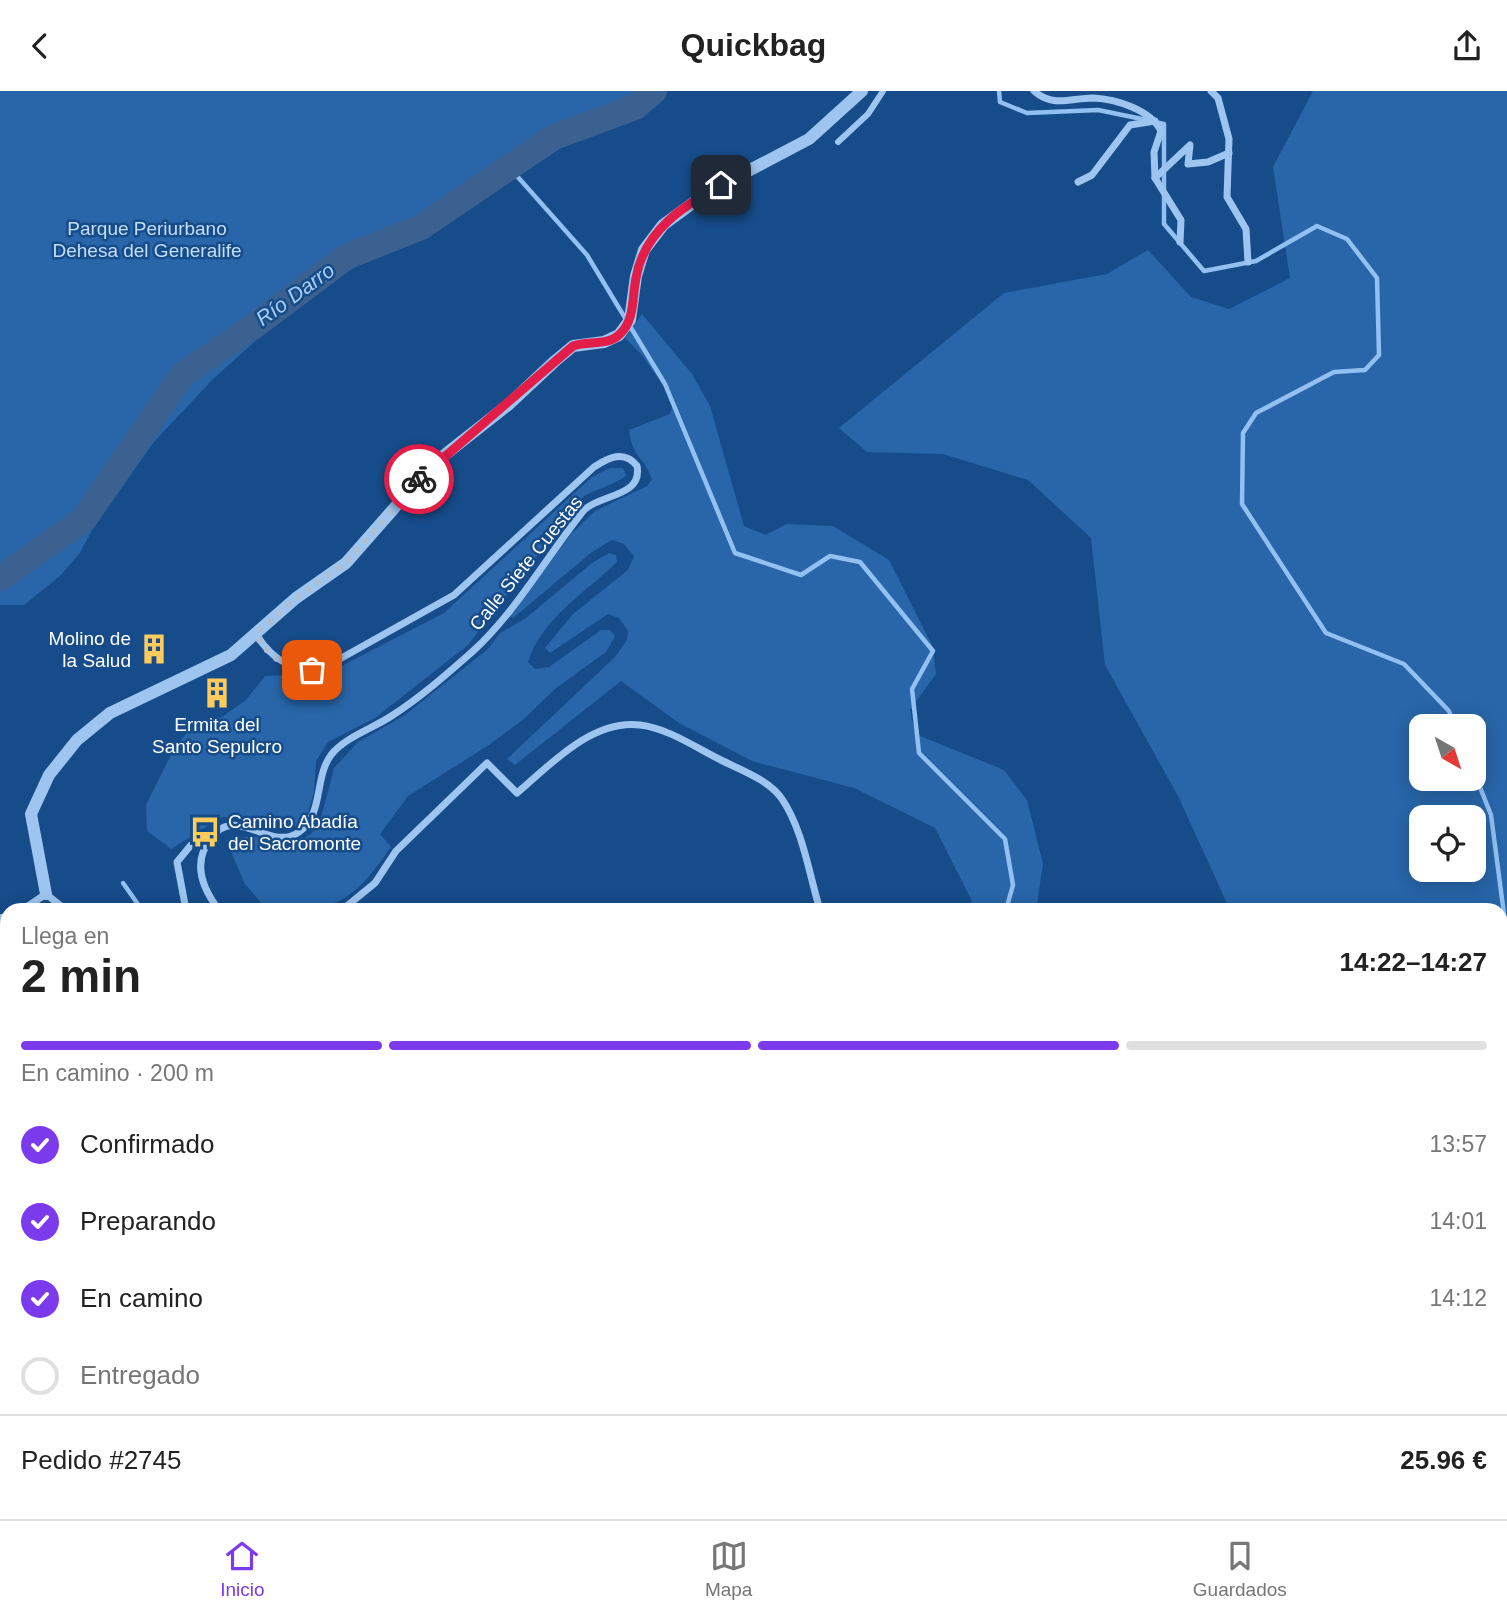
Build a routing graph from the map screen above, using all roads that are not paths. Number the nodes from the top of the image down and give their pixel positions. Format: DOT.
graph roads {
  1 [pos="862,91"];
  2 [pos="883,91"];
  3 [pos="1034,91"];
  4 [pos="1211,91"];
  5 [pos="1156,121"];
  6 [pos="838,142"];
  7 [pos="1229,153"];
  8 [pos="1155,178"];
  9 [pos="1078,182"];
  10 [pos="1180,242"];
  11 [pos="1248,262"];
  12 [pos="256,634"];
  13 [pos="208,842"];
  14 [pos="46,894"];
  15 [pos="32,903"];
  16 [pos="57,903"];
  17 [pos="185,903"];
  18 [pos="214,903"];
  19 [pos="351,903"];
  20 [pos="818,903"];
  1 -- 12 [label="street"];
  2 -- 6 [label="street"];
  3 -- 5 [label="street"];
  4 -- 7 [label="street"];
  5 -- 8 [label="street"];
  5 -- 9 [label="street"];
  7 -- 8 [label="street"];
  7 -- 11 [label="street"];
  8 -- 10 [label="street"];
  12 -- 13 [label="street, Calle Siete Cuestas"];
  12 -- 14 [label="street"];
  13 -- 17 [label="street"];
  13 -- 18 [label="street"];
  14 -- 15 [label="street"];
  14 -- 16 [label="street"];
  19 -- 20 [label="street"];
}
